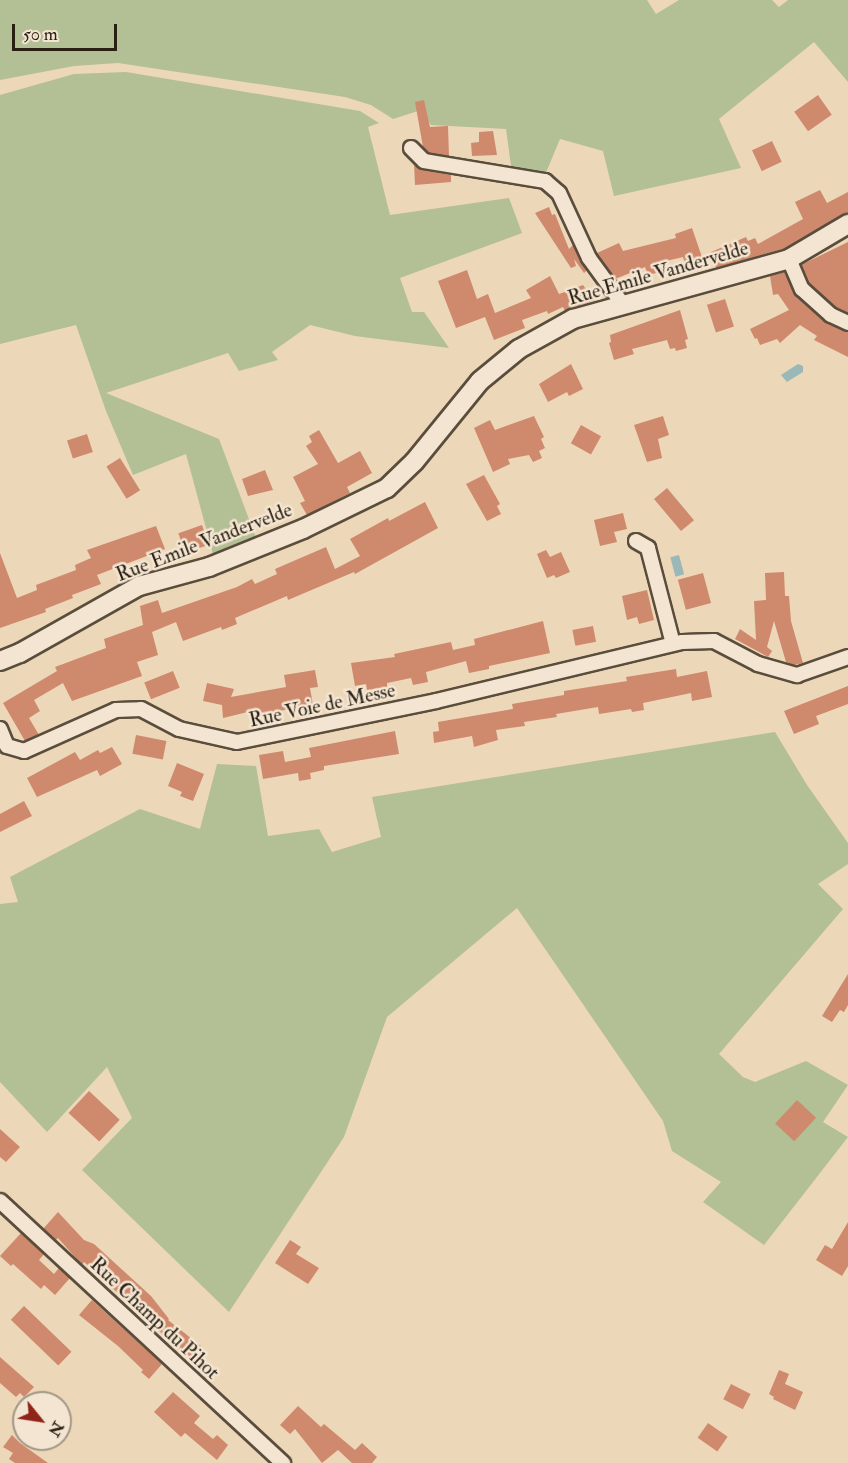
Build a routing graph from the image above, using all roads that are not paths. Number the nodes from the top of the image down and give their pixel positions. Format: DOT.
graph roads {
  1 [pos="411,148"];
  2 [pos="848,224"];
  3 [pos="789,259"];
  4 [pos="624,306"];
  5 [pos="848,323"];
  6 [pos="636,541"];
  7 [pos="672,644"];
  8 [pos="848,657"];
  9 [pos="0,661"];
  10 [pos="0,729"];
  11 [pos="0,1201"];
  12 [pos="283,1463"];
  1 -- 4 [label="street"];
  2 -- 3 [label="street, Rue Emile Vandervelde"];
  3 -- 4 [label="street, Rue Emile Vandervelde"];
  3 -- 5 [label="street"];
  4 -- 9 [label="street, Rue Emile Vandervelde"];
  6 -- 7 [label="street"];
  7 -- 8 [label="street, Rue Voie de Messe"];
  7 -- 10 [label="street, Rue Voie de Messe"];
  11 -- 12 [label="street, Rue Champ du Pihot"];
}
